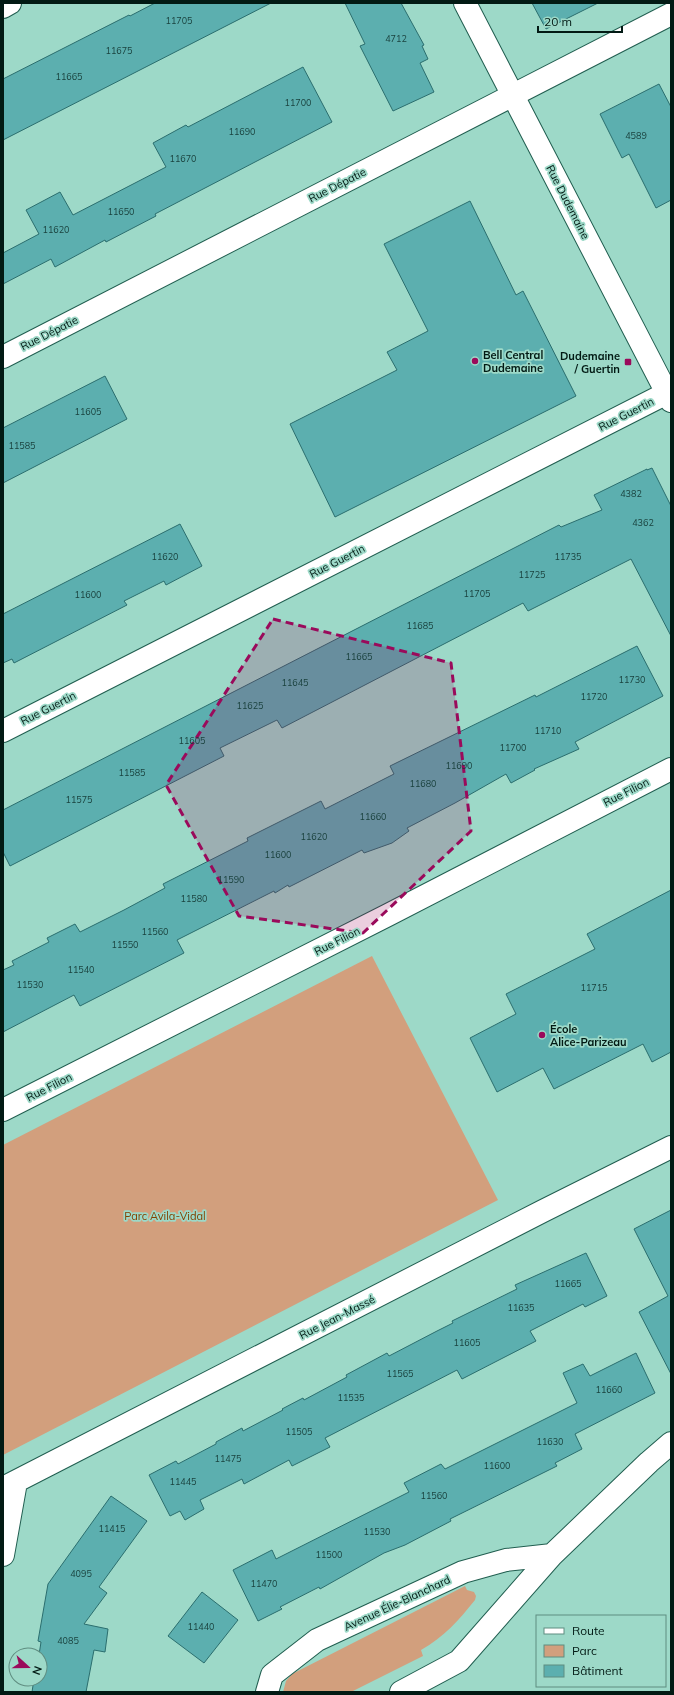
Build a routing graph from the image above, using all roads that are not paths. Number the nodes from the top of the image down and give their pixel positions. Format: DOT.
graph roads {
  1 [pos="10,3"];
  2 [pos="465,3"];
  3 [pos="3,7"];
  4 [pos="671,14"];
  5 [pos="512,94"];
  6 [pos="3,357"];
  7 [pos="670,395"];
  8 [pos="3,731"];
  9 [pos="671,769"];
  10 [pos="3,1110"];
  11 [pos="671,1147"];
  12 [pos="671,1444"];
  13 [pos="9,1486"];
  14 [pos="3,1555"];
  15 [pos="552,1555"];
  16 [pos="267,1692"];
  17 [pos="401,1692"];
  1 -- 3 [label="street"];
  2 -- 5 [label="street, Rue Dudemaine"];
  4 -- 5 [label="street, Rue Dépatie"];
  5 -- 6 [label="street, Rue Dépatie"];
  5 -- 7 [label="street, Rue Dudemaine"];
  7 -- 8 [label="street, Rue Guertin"];
  9 -- 10 [label="street, Rue Filion"];
  11 -- 13 [label="street, Rue Jean-Massé"];
  12 -- 15 [label="street"];
  13 -- 14 [label="street"];
  15 -- 16 [label="street, Avenue Élie-Blanchard"];
  15 -- 17 [label="street"];
}
